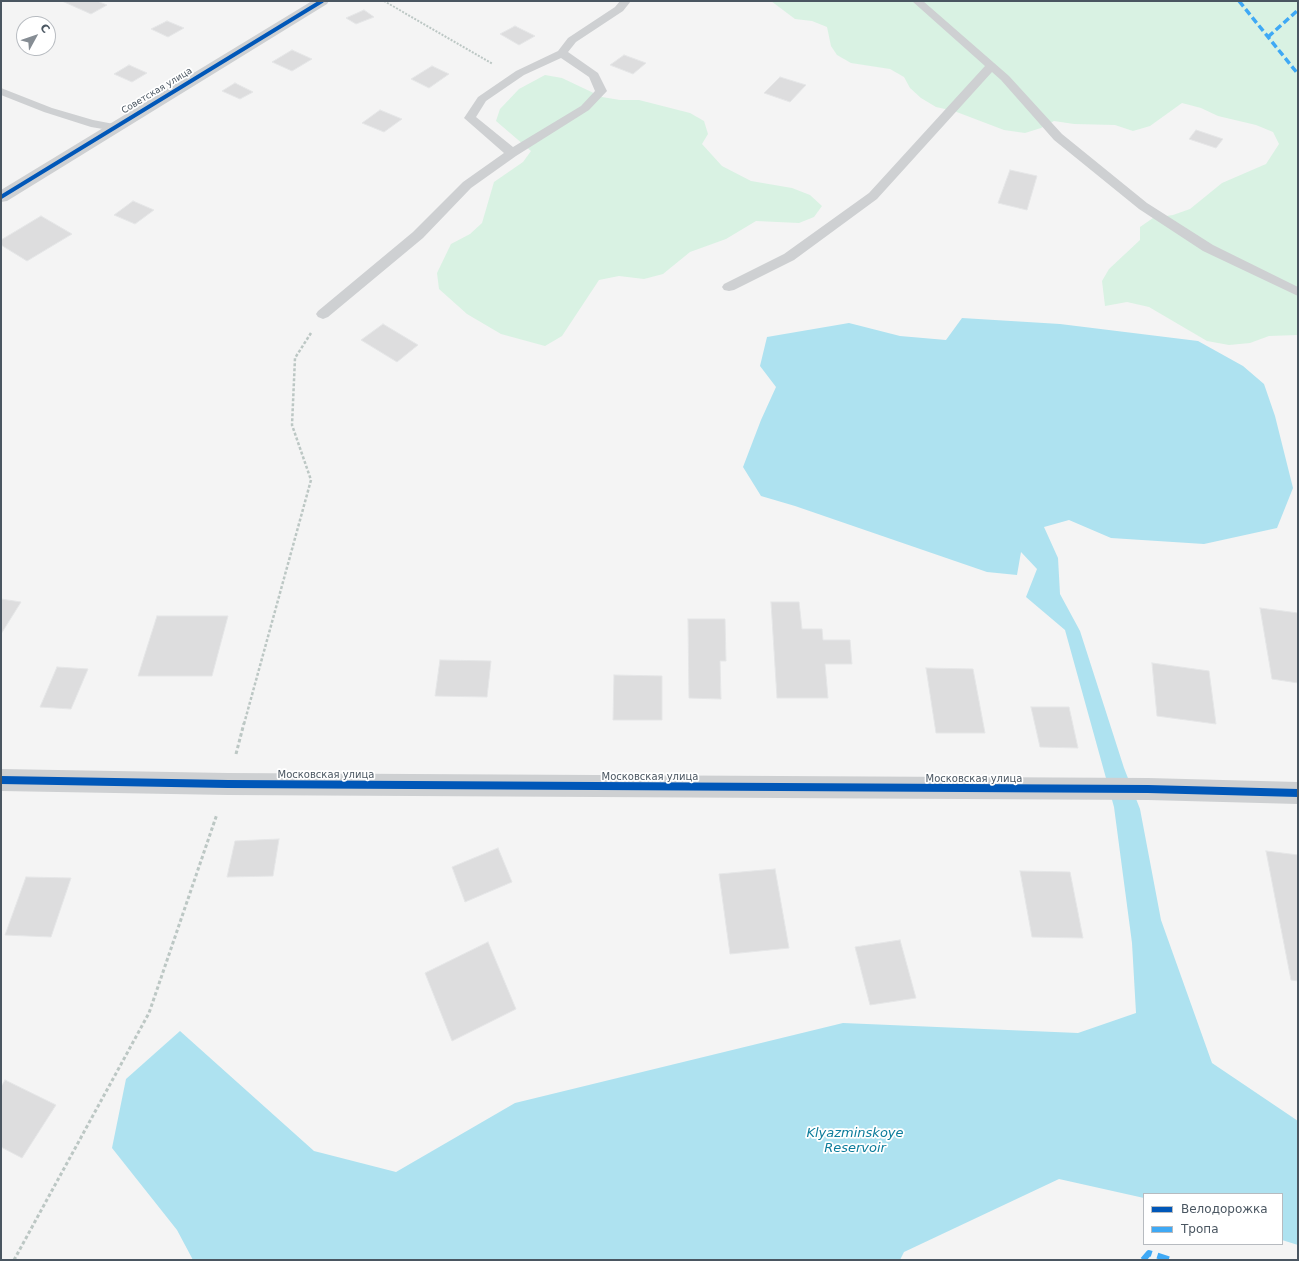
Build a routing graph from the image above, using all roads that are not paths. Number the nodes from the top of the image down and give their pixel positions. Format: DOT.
graph roads {
  1 [pos="322,1"];
  2 [pos="626,1"];
  3 [pos="917,1"];
  4 [pos="562,53"];
  5 [pos="991,66"];
  6 [pos="1,91"];
  7 [pos="115,127"];
  8 [pos="512,153"];
  9 [pos="1,197"];
  10 [pos="730,287"];
  11 [pos="1298,292"];
  12 [pos="323,314"];
  13 [pos="1,780"];
  14 [pos="1298,793"];
  1 -- 7 [label="street, Советская улица"];
  2 -- 4 [label="lane"];
  3 -- 5 [label="lane"];
  4 -- 8 [label="lane"];
  4 -- 8 [label="lane"];
  5 -- 10 [label="lane"];
  5 -- 11 [label="lane"];
  6 -- 7 [label="lane"];
  7 -- 9 [label="street, Советская улица"];
  8 -- 12 [label="lane"];
  13 -- 14 [label="street, Московская улица"];
}
